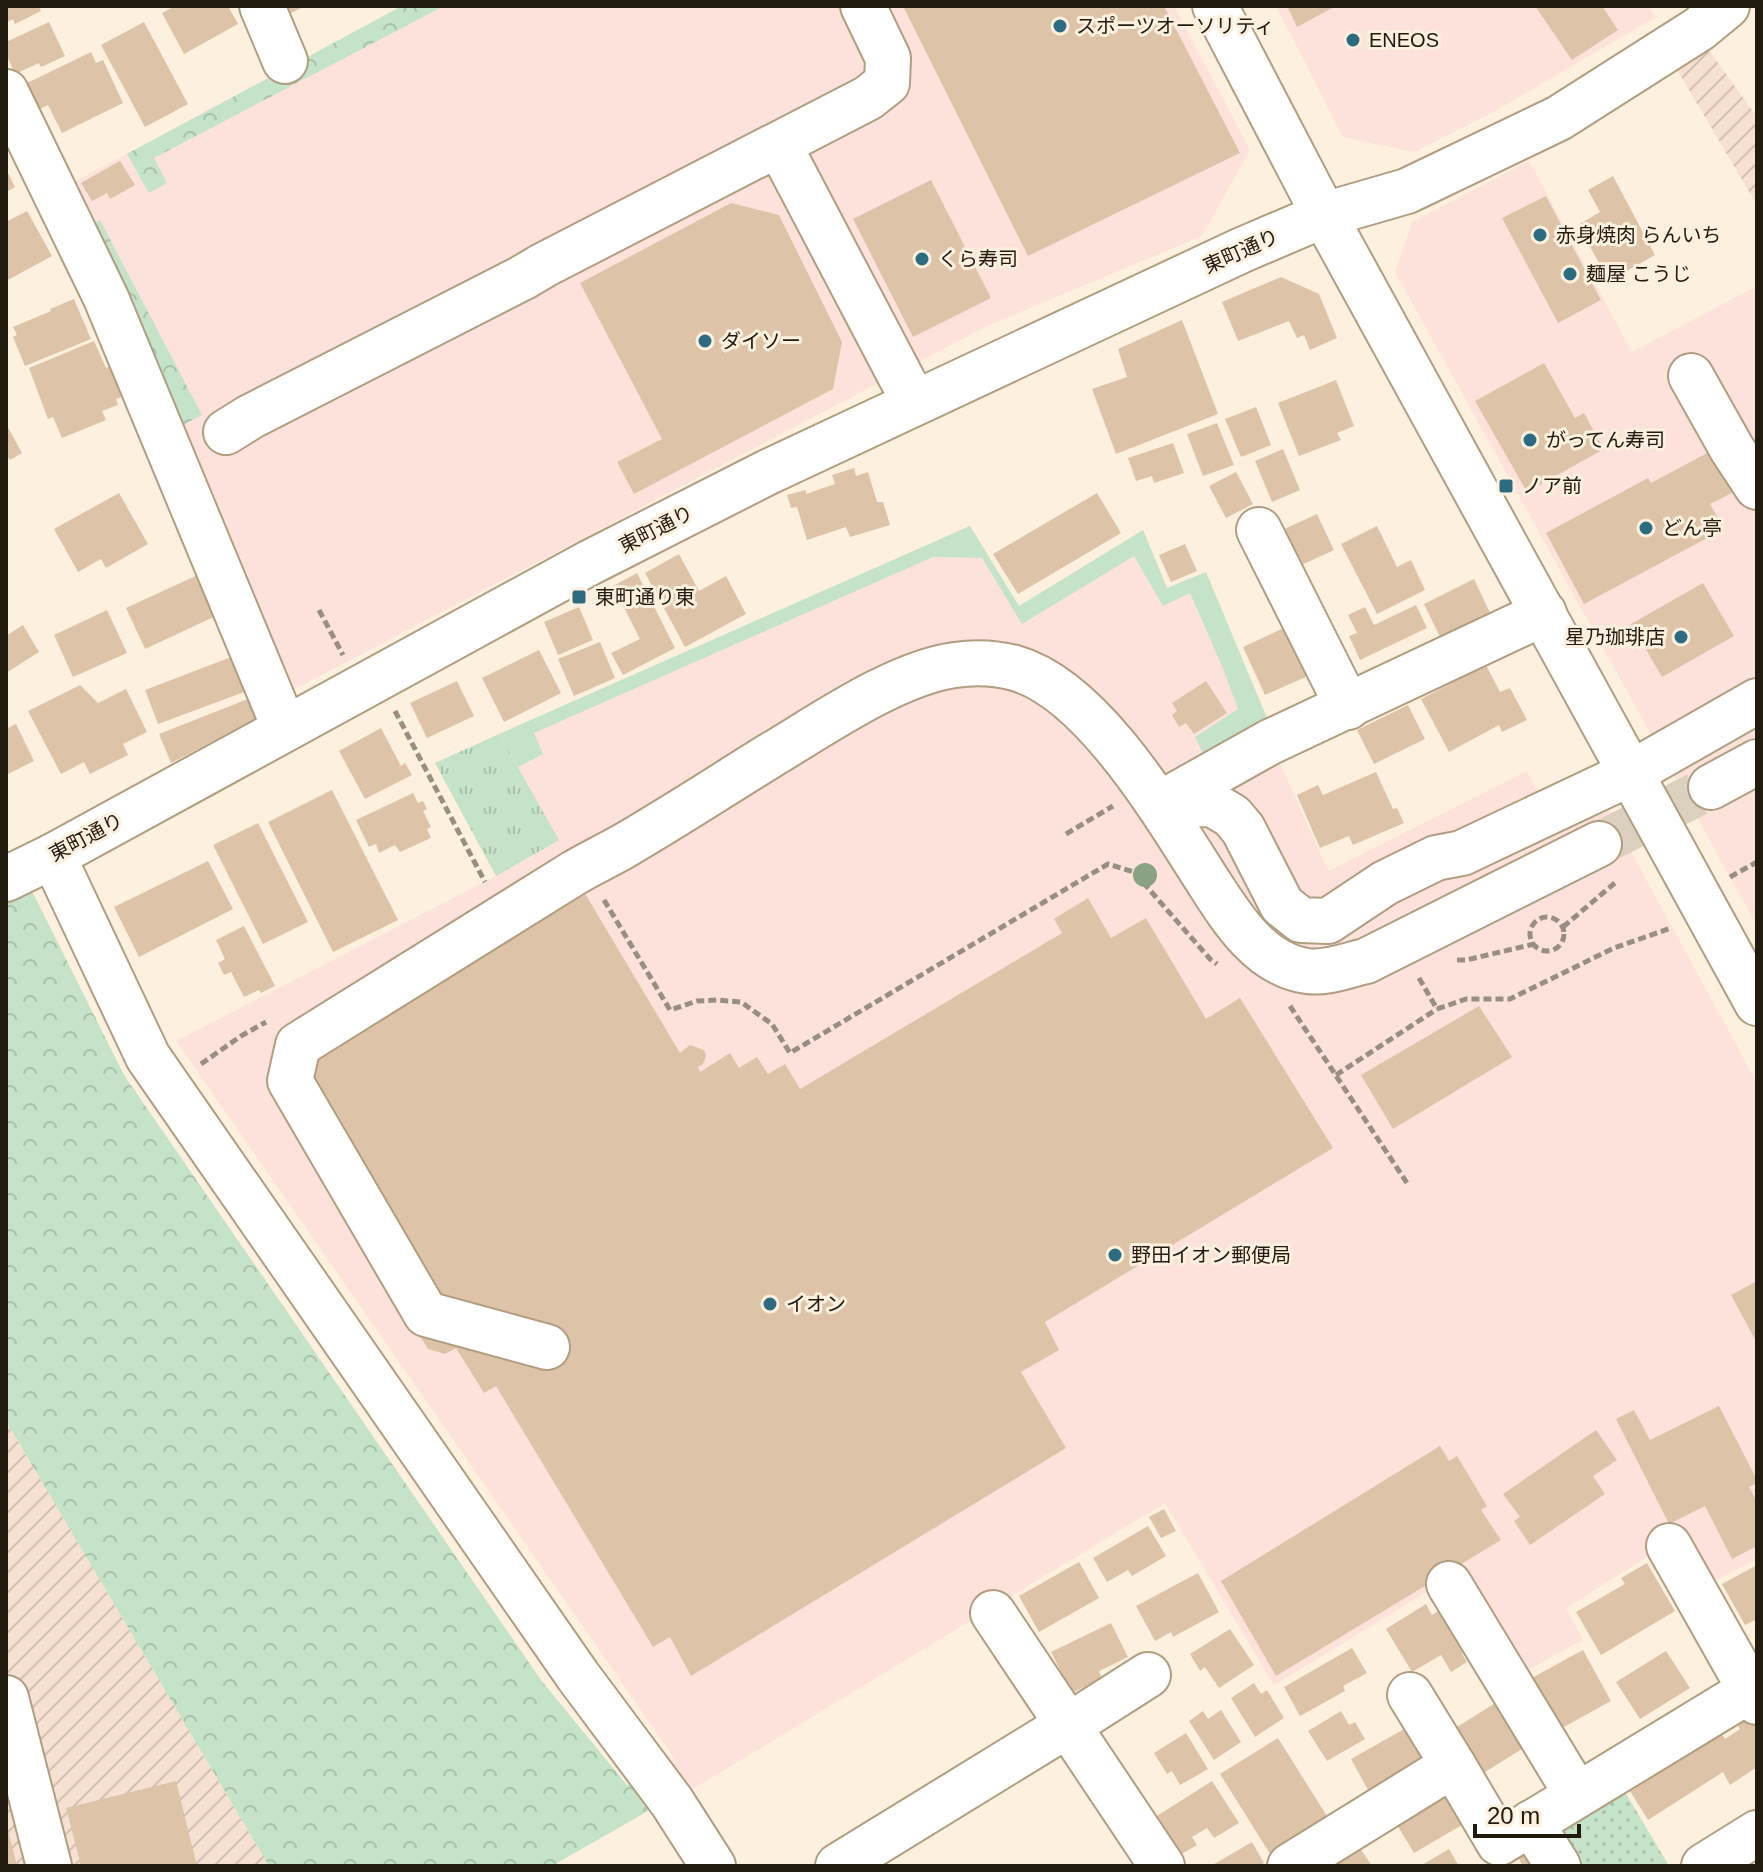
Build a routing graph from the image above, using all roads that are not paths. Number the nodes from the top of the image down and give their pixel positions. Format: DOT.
graph roads {
  1 [pos="262,6"];
  2 [pos="863,6"];
  3 [pos="1215,6"];
  4 [pos="1727,6"];
  5 [pos="285,61"];
  6 [pos="6,92"];
  7 [pos="779,145"];
  8 [pos="1324,215"];
  9 [pos="1691,376"];
  10 [pos="914,402"];
  11 [pos="226,432"];
  12 [pos="1757,487"];
  13 [pos="1259,530"];
  14 [pos="1544,613"];
  15 [pos="1757,701"];
  16 [pos="1348,707"];
  17 [pos="286,728"];
  18 [pos="1757,762"];
  19 [pos="1631,773"];
  20 [pos="1711,787"];
  21 [pos="1140,803"];
  22 [pos="53,856"];
  23 [pos="1608,863"];
  24 [pos="6,879"];
  25 [pos="1757,1003"];
  26 [pos="547,1347"];
  27 [pos="1669,1546"];
  28 [pos="1449,1584"];
  29 [pos="993,1613"];
  30 [pos="1148,1675"];
  31 [pos="1755,1693"];
  32 [pos="1410,1695"];
  33 [pos="6,1698"];
  34 [pos="1068,1726"];
  35 [pos="1453,1765"];
  36 [pos="1577,1795"];
  37 [pos="1757,1833"];
  38 [pos="1509,1844"];
  39 [pos="49,1866"];
  40 [pos="713,1866"];
  41 [pos="838,1866"];
  42 [pos="1162,1866"];
  43 [pos="1290,1866"];
  44 [pos="1558,1866"];
  45 [pos="1704,1866"];
  1 -- 5 [label="street"];
  2 -- 7 [label="street"];
  3 -- 8 [label="street"];
  4 -- 8 [label="street, 東町通り"];
  6 -- 17 [label="street"];
  7 -- 10 [label="street"];
  7 -- 11 [label="street"];
  8 -- 10 [label="street, 東町通り"];
  8 -- 14 [label="street"];
  9 -- 12 [label="street"];
  10 -- 17 [label="street, 東町通り"];
  13 -- 16 [label="street"];
  14 -- 16 [label="street"];
  14 -- 19 [label="street"];
  15 -- 19 [label="street"];
  16 -- 21 [label="street"];
  17 -- 22 [label="street, 東町通り"];
  18 -- 20 [label="street"];
  19 -- 21 [label="street"];
  19 -- 25 [label="street"];
  21 -- 23 [label="street"];
  21 -- 26 [label="street"];
  22 -- 24 [label="street, 東町通り"];
  22 -- 40 [label="street"];
  27 -- 31 [label="street"];
  28 -- 36 [label="street"];
  29 -- 34 [label="street"];
  30 -- 34 [label="street"];
  31 -- 36 [label="street"];
  32 -- 35 [label="street"];
  33 -- 39 [label="street"];
  34 -- 41 [label="street"];
  34 -- 42 [label="street"];
  35 -- 38 [label="street"];
  35 -- 43 [label="street"];
  36 -- 38 [label="street"];
  37 -- 45 [label="street"];
  38 -- 44 [label="street"];
}
